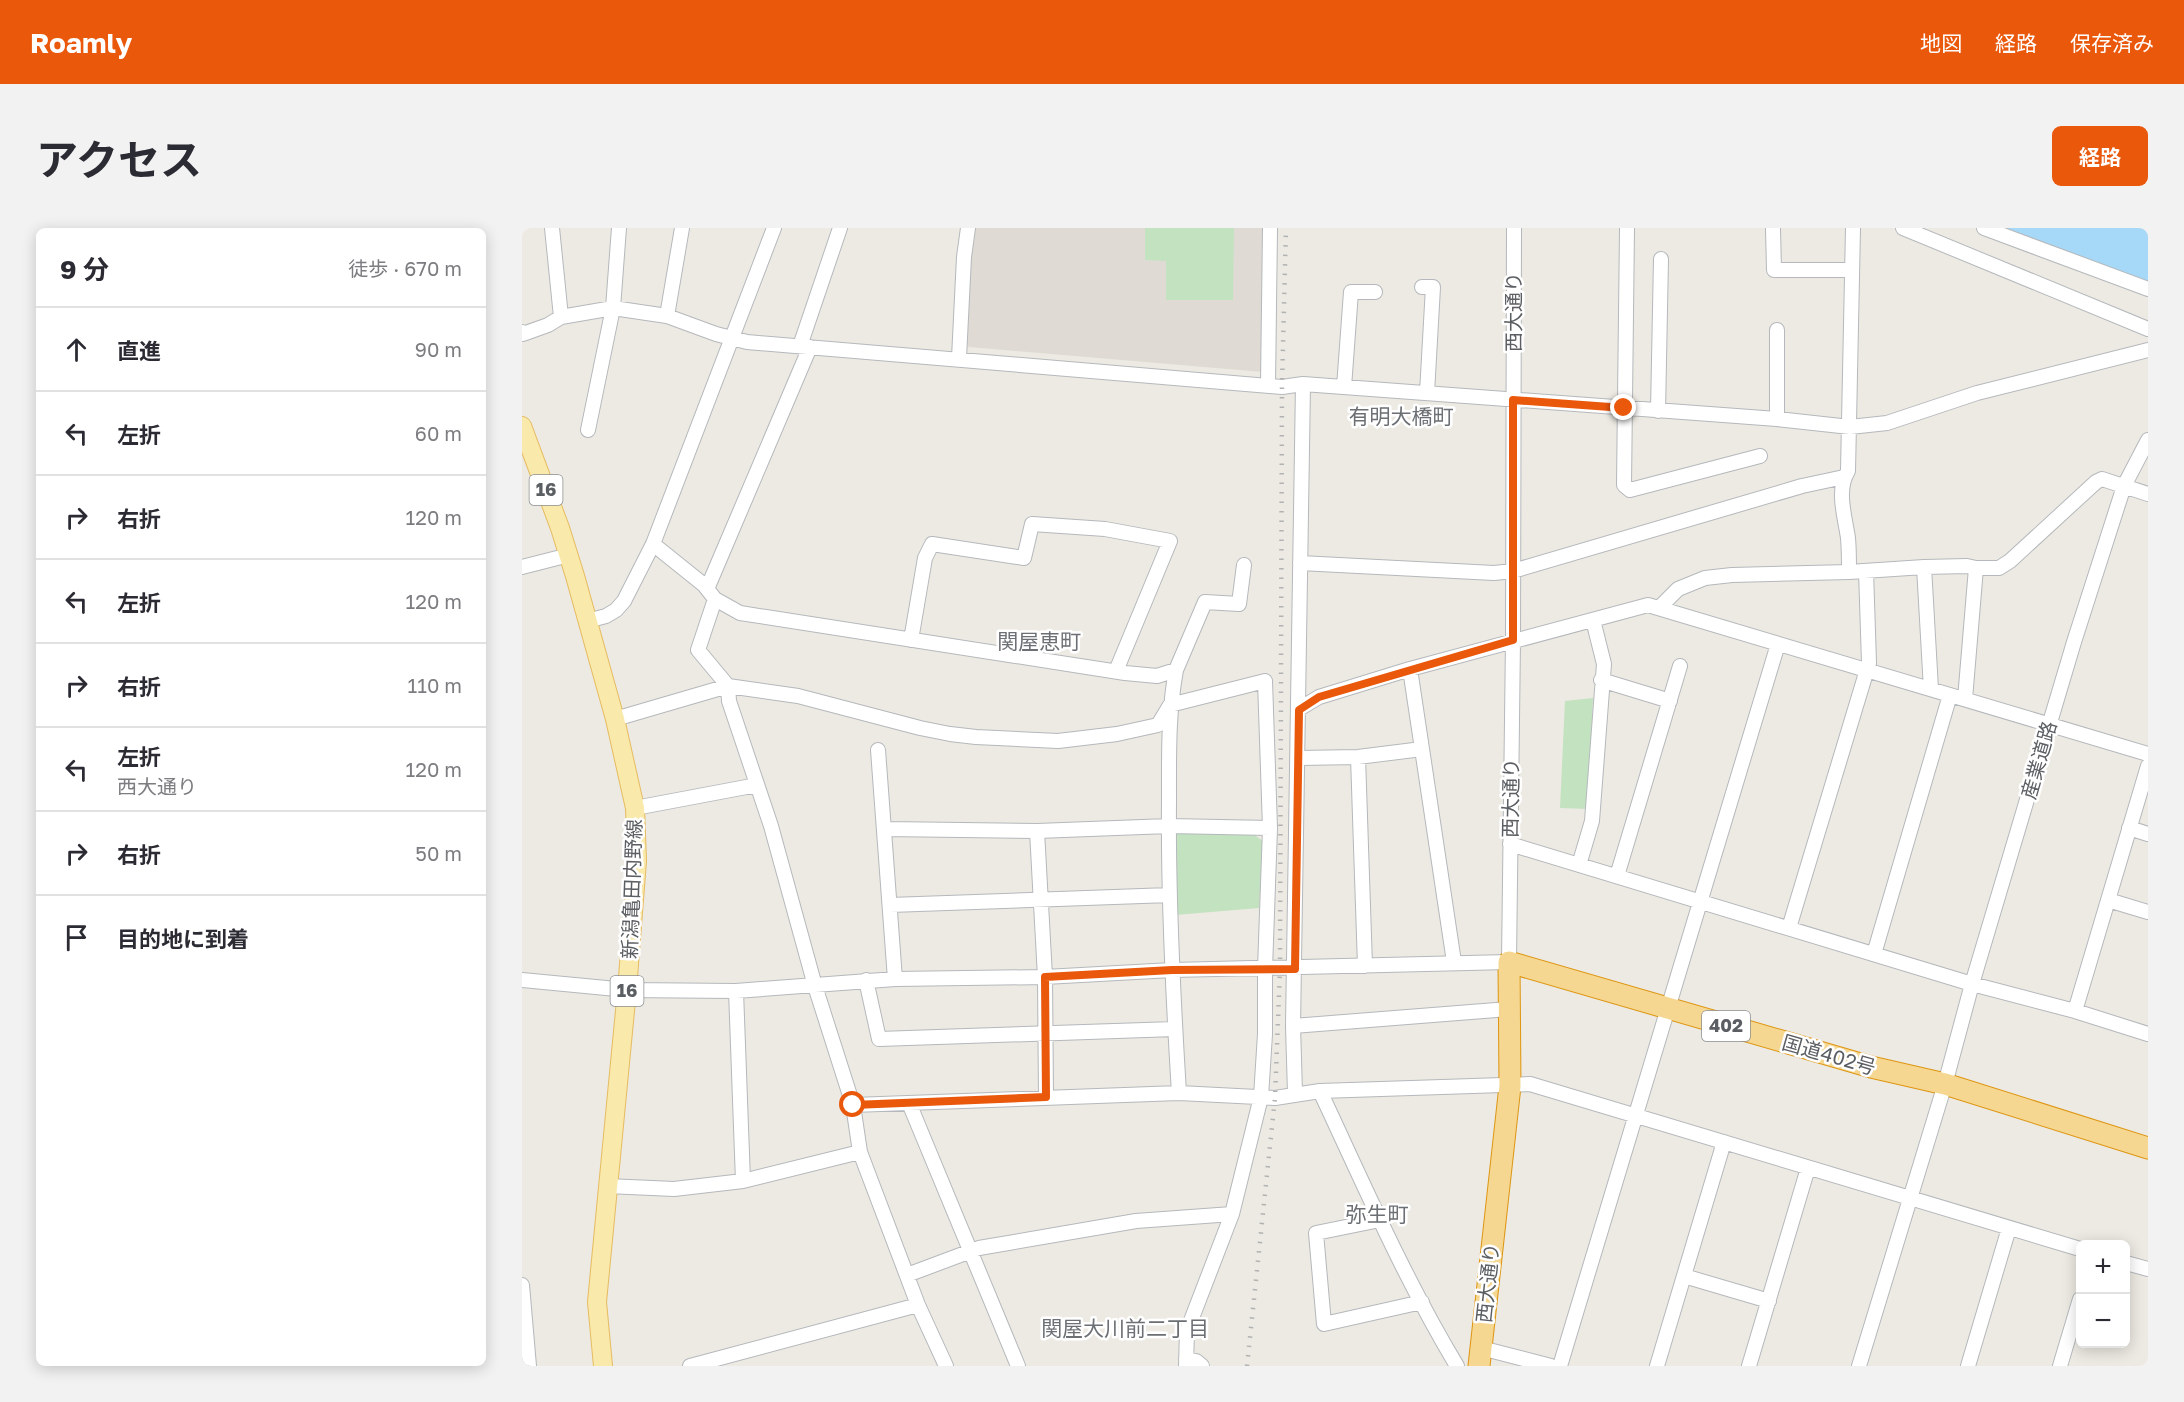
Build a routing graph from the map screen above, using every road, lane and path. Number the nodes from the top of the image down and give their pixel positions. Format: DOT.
graph roads {
  1 [pos="552,228"];
  2 [pos="619,228"];
  3 [pos="682,228"];
  4 [pos="774,228"];
  5 [pos="840,228"];
  6 [pos="968,228"];
  7 [pos="1270,228"];
  8 [pos="1514,228"];
  9 [pos="1627,228"];
  10 [pos="1852,228"];
  11 [pos="1902,228"];
  12 [pos="1984,228"];
  13 [pos="1773,229"];
  14 [pos="1662,259"];
  15 [pos="1852,270"];
  16 [pos="1422,287"];
  17 [pos="2148,290"];
  18 [pos="1375,292"];
  19 [pos="613,308"];
  20 [pos="667,316"];
  21 [pos="561,317"];
  22 [pos="2148,329"];
  23 [pos="1776,330"];
  24 [pos="522,332"];
  25 [pos="732,339"];
  26 [pos="805,347"];
  27 [pos="2148,350"];
  28 [pos="959,358"];
  29 [pos="1303,384"];
  30 [pos="1268,386"];
  31 [pos="1344,387"];
  32 [pos="1427,393"];
  33 [pos="1513,400"];
  34 [pos="1624,408"];
  35 [pos="1658,411"];
  36 [pos="1777,419"];
  37 [pos="522,426"];
  38 [pos="1850,427"];
  39 [pos="588,430"];
  40 [pos="2147,444"];
  41 [pos="1760,456"];
  42 [pos="1844,477"];
  43 [pos="2124,486"];
  44 [pos="2148,494"];
  45 [pos="653,544"];
  46 [pos="568,555"];
  47 [pos="1300,563"];
  48 [pos="1244,565"];
  49 [pos="522,567"];
  50 [pos="1924,567"];
  51 [pos="1976,568"];
  52 [pos="1514,571"];
  53 [pos="1866,571"];
  54 [pos="1849,572"];
  55 [pos="711,594"];
  56 [pos="1660,607"];
  57 [pos="1593,620"];
  58 [pos="587,621"];
  59 [pos="911,640"];
  60 [pos="1513,640"];
  61 [pos="1778,644"];
  62 [pos="1680,666"];
  63 [pos="1410,669"];
  64 [pos="1176,670"];
  65 [pos="1867,670"];
  66 [pos="1116,671"];
  67 [pos="1601,680"];
  68 [pos="729,686"];
  69 [pos="1931,689"];
  70 [pos="1950,695"];
  71 [pos="1965,699"];
  72 [pos="1670,701"];
  73 [pos="1170,705"];
  74 [pos="1299,710"];
  75 [pos="615,719"];
  76 [pos="2049,725"];
  77 [pos="1422,749"];
  78 [pos="878,750"];
  79 [pos="2148,754"];
  80 [pos="1298,758"];
  81 [pos="1358,758"];
  82 [pos="2148,766"];
  83 [pos="757,785"];
  84 [pos="635,808"];
  85 [pos="1169,826"];
  86 [pos="1270,828"];
  87 [pos="2129,828"];
  88 [pos="885,829"];
  89 [pos="1037,831"];
  90 [pos="2148,834"];
  91 [pos="1510,844"];
  92 [pos="1579,865"];
  93 [pos="1617,876"];
  94 [pos="1170,895"];
  95 [pos="1041,900"];
  96 [pos="2108,900"];
  97 [pos="1702,901"];
  98 [pos="890,905"];
  99 [pos="2148,912"];
  100 [pos="1789,928"];
  101 [pos="1874,954"];
  102 [pos="1454,962"];
  103 [pos="1509,962"];
  104 [pos="1365,966"];
  105 [pos="1265,969"];
  106 [pos="1295,969"];
  107 [pos="1172,970"];
  108 [pos="1045,977"];
  109 [pos="895,979"];
  110 [pos="522,980"];
  111 [pos="866,980"];
  112 [pos="1972,984"];
  113 [pos="815,986"];
  114 [pos="627,990"];
  115 [pos="736,991"];
  116 [pos="1509,1009"];
  117 [pos="1669,1010"];
  118 [pos="2074,1011"];
  119 [pos="1293,1026"];
  120 [pos="1175,1029"];
  121 [pos="1045,1033"];
  122 [pos="2148,1034"];
  123 [pos="1945,1084"];
  124 [pos="1510,1086"];
  125 [pos="1320,1091"];
  126 [pos="1179,1093"];
  127 [pos="1295,1094"];
  128 [pos="1046,1097"];
  129 [pos="1261,1097"];
  130 [pos="909,1103"];
  131 [pos="853,1105"];
  132 [pos="1636,1116"];
  133 [pos="1724,1142"];
  134 [pos="2148,1148"];
  135 [pos="860,1152"];
  136 [pos="1809,1168"];
  137 [pos="743,1180"];
  138 [pos="607,1186"];
  139 [pos="1910,1198"];
  140 [pos="1232,1214"];
  141 [pos="1380,1220"];
  142 [pos="2010,1228"];
  143 [pos="2076,1248"];
  144 [pos="972,1251"];
  145 [pos="2130,1264"];
  146 [pos="2148,1269"];
  147 [pos="907,1275"];
  148 [pos="1684,1276"];
  149 [pos="522,1285"];
  150 [pos="1769,1301"];
  151 [pos="1422,1302"];
  152 [pos="918,1305"];
  153 [pos="2076,1312"];
  154 [pos="1480,1357"];
  155 [pos="1186,1362"];
  156 [pos="529,1366"];
  157 [pos="603,1366"];
  158 [pos="690,1366"];
  159 [pos="946,1366"];
  160 [pos="1018,1366"];
  161 [pos="1202,1366"];
  162 [pos="1457,1366"];
  163 [pos="1551,1366"];
  164 [pos="1560,1366"];
  165 [pos="1657,1366"];
  166 [pos="1749,1366"];
  167 [pos="1859,1366"];
  168 [pos="1968,1366"];
  169 [pos="2060,1366"];
  1 -- 21 [label="street"];
  2 -- 19 [label="street"];
  3 -- 20 [label="street"];
  4 -- 25 [label="street"];
  5 -- 26 [label="street"];
  6 -- 28 [label="street"];
  7 -- 30 [label="street"];
  8 -- 33 [label="street, 西大通り"];
  9 -- 34 [label="street"];
  10 -- 15 [label="street"];
  11 -- 22 [label="street"];
  12 -- 17 [label="street"];
  13 -- 15 [label="street"];
  14 -- 35 [label="street"];
  15 -- 38 [label="street"];
  16 -- 32 [label="street"];
  18 -- 31 [label="street"];
  19 -- 20 [label="street"];
  19 -- 21 [label="street"];
  19 -- 39 [label="street"];
  20 -- 25 [label="street"];
  21 -- 24 [label="street"];
  23 -- 36 [label="street"];
  25 -- 26 [label="street"];
  25 -- 45 [label="street"];
  26 -- 28 [label="street"];
  26 -- 55 [label="street"];
  27 -- 38 [label="street"];
  28 -- 30 [label="street"];
  29 -- 30 [label="street"];
  29 -- 31 [label="street"];
  29 -- 47 [label="street"];
  31 -- 32 [label="street"];
  32 -- 33 [label="street"];
  33 -- 34 [label="street"];
  33 -- 52 [label="street, 西大通り"];
  34 -- 35 [label="street"];
  34 -- 41 [label="street"];
  35 -- 36 [label="street"];
  36 -- 38 [label="street"];
  37 -- 46 [label="main road, 新潟亀田内野線 / 16"];
  38 -- 42 [label="street"];
  40 -- 43 [label="street, 産業道路"];
  42 -- 52 [label="street"];
  42 -- 54 [label="street"];
  43 -- 44 [label="street"];
  43 -- 51 [label="street"];
  43 -- 76 [label="street, 産業道路"];
  45 -- 55 [label="street"];
  45 -- 58 [label="street"];
  46 -- 49 [label="street"];
  46 -- 58 [label="main road, 新潟亀田内野線 / 16"];
  47 -- 52 [label="street"];
  47 -- 74 [label="street"];
  48 -- 64 [label="street"];
  50 -- 51 [label="street"];
  50 -- 53 [label="street"];
  50 -- 69 [label="street"];
  51 -- 71 [label="street"];
  52 -- 60 [label="street, 西大通り"];
  53 -- 54 [label="street"];
  53 -- 65 [label="street"];
  54 -- 56 [label="street"];
  55 -- 59 [label="street"];
  55 -- 68 [label="street"];
  56 -- 57 [label="street"];
  56 -- 61 [label="street"];
  57 -- 60 [label="street"];
  57 -- 67 [label="street"];
  58 -- 75 [label="main road, 新潟亀田内野線 / 16"];
  59 -- 66 [label="street"];
  59 -- 66 [label="street"];
  60 -- 63 [label="street"];
  60 -- 91 [label="street, 西大通り"];
  61 -- 65 [label="street"];
  61 -- 97 [label="street"];
  62 -- 72 [label="street"];
  63 -- 74 [label="street"];
  63 -- 77 [label="street"];
  64 -- 66 [label="street"];
  64 -- 73 [label="street"];
  65 -- 69 [label="street"];
  65 -- 100 [label="street"];
  67 -- 72 [label="street"];
  67 -- 92 [label="street"];
  68 -- 73 [label="street"];
  68 -- 75 [label="street"];
  68 -- 83 [label="street"];
  69 -- 70 [label="street"];
  70 -- 71 [label="street"];
  70 -- 101 [label="street"];
  71 -- 76 [label="street"];
  72 -- 93 [label="street"];
  73 -- 85 [label="street"];
  73 -- 86 [label="street"];
  74 -- 80 [label="street"];
  75 -- 84 [label="main road, 新潟亀田内野線 / 16"];
  76 -- 79 [label="street"];
  76 -- 112 [label="street, 産業道路"];
  77 -- 81 [label="street"];
  77 -- 102 [label="street"];
  78 -- 88 [label="street"];
  80 -- 81 [label="street"];
  80 -- 106 [label="street"];
  81 -- 104 [label="street"];
  82 -- 87 [label="street"];
  83 -- 84 [label="street"];
  83 -- 113 [label="street"];
  84 -- 114 [label="main road, 新潟亀田内野線 / 16"];
  85 -- 86 [label="street"];
  85 -- 89 [label="street"];
  85 -- 94 [label="street"];
  86 -- 105 [label="street"];
  87 -- 90 [label="street"];
  87 -- 96 [label="street"];
  88 -- 89 [label="street"];
  88 -- 98 [label="street"];
  89 -- 95 [label="street"];
  91 -- 92 [label="street"];
  91 -- 103 [label="street, 西大通り"];
  92 -- 93 [label="street"];
  93 -- 97 [label="street"];
  94 -- 95 [label="street"];
  94 -- 107 [label="street"];
  95 -- 98 [label="street"];
  95 -- 108 [label="street"];
  96 -- 99 [label="street"];
  96 -- 118 [label="street"];
  97 -- 100 [label="street"];
  97 -- 117 [label="street"];
  98 -- 109 [label="street"];
  100 -- 101 [label="street"];
  101 -- 112 [label="street"];
  102 -- 103 [label="street"];
  102 -- 104 [label="street"];
  103 -- 116 [label="highway, 西大通り"];
  103 -- 117 [label="highway, 国道402号 / 402"];
  104 -- 106 [label="street"];
  105 -- 106 [label="street"];
  105 -- 107 [label="street"];
  105 -- 129 [label="street"];
  106 -- 119 [label="street"];
  107 -- 108 [label="street"];
  107 -- 120 [label="street"];
  108 -- 109 [label="street"];
  108 -- 121 [label="street"];
  109 -- 111 [label="street"];
  110 -- 114 [label="street"];
  111 -- 113 [label="street"];
  111 -- 121 [label="street"];
  112 -- 118 [label="street"];
  112 -- 123 [label="street, 産業道路"];
  113 -- 115 [label="street"];
  113 -- 131 [label="street"];
  114 -- 115 [label="street"];
  114 -- 138 [label="main road, 新潟亀田内野線 / 16"];
  115 -- 137 [label="street"];
  116 -- 119 [label="street"];
  116 -- 124 [label="highway, 西大通り"];
  117 -- 123 [label="highway, 国道402号 / 402"];
  117 -- 132 [label="street"];
  118 -- 122 [label="street"];
  119 -- 127 [label="street"];
  120 -- 121 [label="street"];
  120 -- 126 [label="street"];
  121 -- 128 [label="street"];
  123 -- 134 [label="highway, 国道402号 / 402"];
  123 -- 139 [label="street, 産業道路"];
  124 -- 125 [label="street"];
  124 -- 132 [label="street"];
  124 -- 154 [label="highway, 西大通り"];
  125 -- 127 [label="street"];
  125 -- 141 [label="street"];
  126 -- 128 [label="street"];
  126 -- 129 [label="street"];
  127 -- 129 [label="street"];
  128 -- 130 [label="street"];
  129 -- 140 [label="street"];
  130 -- 131 [label="street"];
  130 -- 144 [label="street"];
  131 -- 135 [label="street"];
  132 -- 133 [label="street"];
  132 -- 164 [label="street"];
  133 -- 136 [label="street"];
  133 -- 148 [label="street"];
  135 -- 137 [label="street"];
  135 -- 147 [label="street"];
  136 -- 139 [label="street"];
  136 -- 150 [label="street"];
  137 -- 138 [label="street"];
  138 -- 157 [label="main road, 新潟亀田内野線 / 16"];
  139 -- 142 [label="street"];
  139 -- 167 [label="street, 産業道路"];
  140 -- 144 [label="street"];
  140 -- 155 [label="street"];
  141 -- 151 [label="street"];
  141 -- 151 [label="street"];
  142 -- 143 [label="street"];
  142 -- 168 [label="street"];
  144 -- 147 [label="street"];
  144 -- 160 [label="street"];
  145 -- 146 [label="street"];
  147 -- 152 [label="street"];
  148 -- 150 [label="street"];
  148 -- 165 [label="street"];
  149 -- 156 [label="street"];
  150 -- 166 [label="street"];
  151 -- 162 [label="street"];
  152 -- 158 [label="street"];
  152 -- 159 [label="street"];
  153 -- 169 [label="street"];
  154 -- 163 [label="street"];
  155 -- 161 [label="street"];
}
